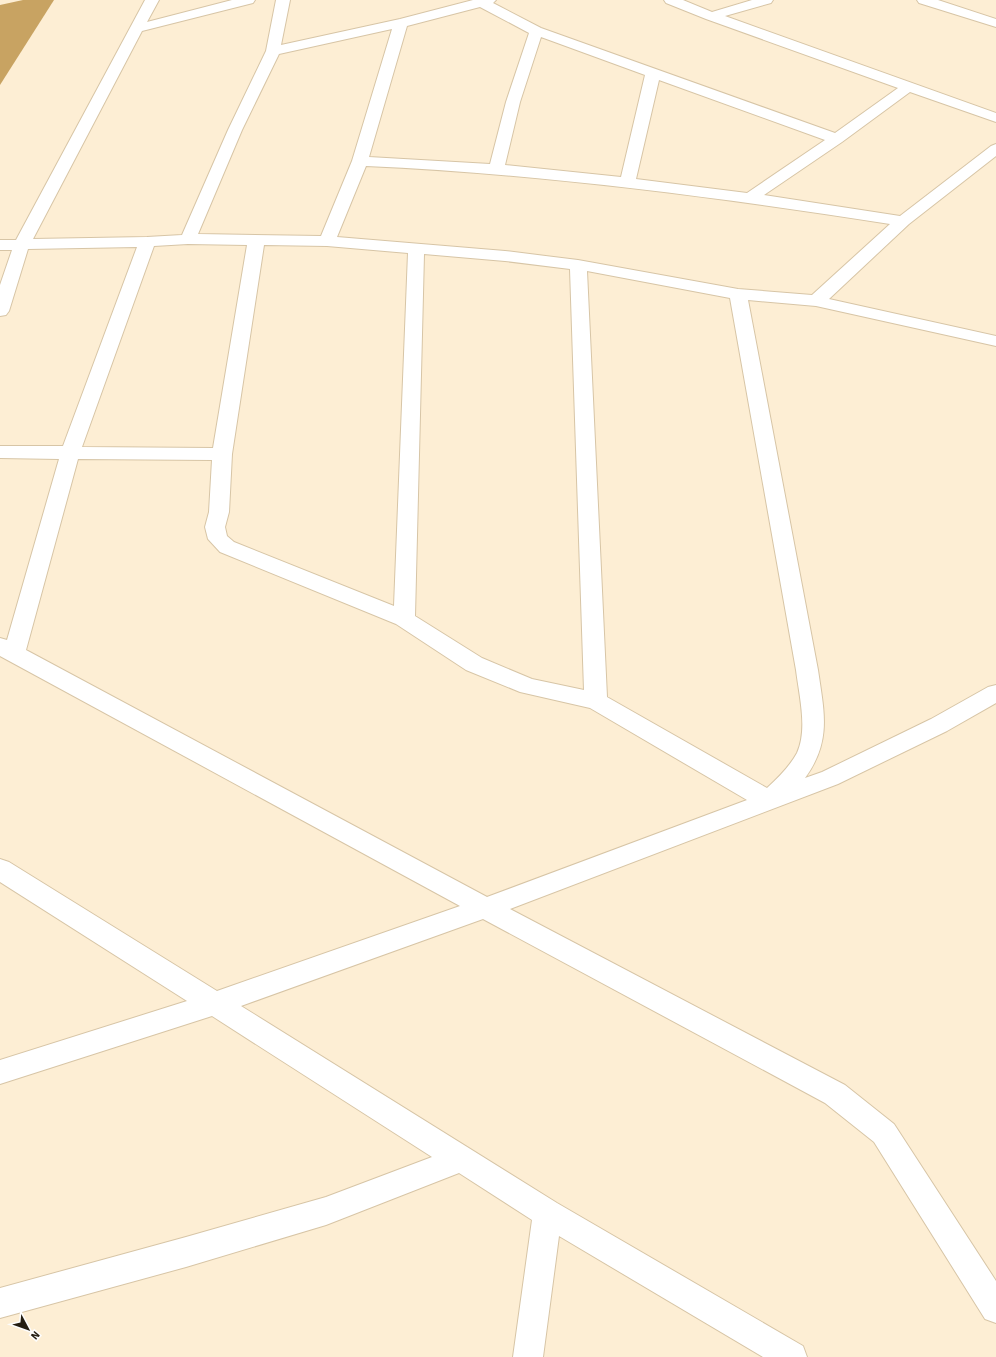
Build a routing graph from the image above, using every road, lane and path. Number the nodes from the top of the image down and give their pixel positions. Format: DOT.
graph roads {
  1 [pos="152,0"];
  2 [pos="248,0"];
  3 [pos="283,0"];
  4 [pos="671,0"];
  5 [pos="766,0"];
  6 [pos="924,0"];
  7 [pos="485,1"];
  8 [pos="711,16"];
  9 [pos="400,23"];
  10 [pos="996,23"];
  11 [pos="138,28"];
  12 [pos="536,31"];
  13 [pos="273,51"];
  14 [pos="653,73"];
  15 [pos="908,87"];
  16 [pos="996,118"];
  17 [pos="837,139"];
  18 [pos="996,149"];
  19 [pos="360,161"];
  20 [pos="496,169"];
  21 [pos="627,183"];
  22 [pos="751,197"];
  23 [pos="903,221"];
  24 [pos="188,239"];
  25 [pos="256,241"];
  26 [pos="327,241"];
  27 [pos="147,242"];
  28 [pos="22,244"];
  29 [pos="0,245"];
  30 [pos="416,250"];
  31 [pos="578,265"];
  32 [pos="738,294"];
  33 [pos="816,301"];
  34 [pos="0,311"];
  35 [pos="996,341"];
  36 [pos="0,452"];
  37 [pos="70,454"];
  38 [pos="222,454"];
  39 [pos="404,619"];
  40 [pos="7,649"];
  41 [pos="996,693"];
  42 [pos="596,701"];
  43 [pos="769,801"];
  44 [pos="0,869"];
  45 [pos="485,908"];
  46 [pos="214,1004"];
  47 [pos="0,1072"];
  48 [pos="461,1159"];
  49 [pos="547,1213"];
  50 [pos="0,1303"];
  51 [pos="996,1308"];
  52 [pos="528,1357"];
  53 [pos="792,1357"];
  1 -- 11 [label="street"];
  2 -- 11 [label="street"];
  3 -- 13 [label="street"];
  4 -- 8 [label="street"];
  5 -- 8 [label="street"];
  6 -- 10 [label="street"];
  7 -- 9 [label="street"];
  7 -- 12 [label="street"];
  8 -- 15 [label="street"];
  9 -- 13 [label="street"];
  9 -- 19 [label="street"];
  11 -- 28 [label="street"];
  12 -- 14 [label="street"];
  12 -- 20 [label="street"];
  13 -- 24 [label="street"];
  14 -- 17 [label="street"];
  14 -- 21 [label="street"];
  15 -- 16 [label="street"];
  15 -- 17 [label="street"];
  17 -- 22 [label="street"];
  18 -- 23 [label="street"];
  19 -- 20 [label="street"];
  19 -- 26 [label="street"];
  20 -- 21 [label="street"];
  21 -- 22 [label="street"];
  22 -- 23 [label="street"];
  23 -- 33 [label="street"];
  24 -- 25 [label="street"];
  24 -- 27 [label="street"];
  25 -- 26 [label="street"];
  25 -- 38 [label="street"];
  26 -- 30 [label="street"];
  27 -- 28 [label="street"];
  27 -- 37 [label="street"];
  28 -- 29 [label="street"];
  28 -- 34 [label="street"];
  30 -- 31 [label="street"];
  30 -- 39 [label="street"];
  31 -- 32 [label="street"];
  31 -- 42 [label="street"];
  32 -- 33 [label="street"];
  32 -- 43 [label="street"];
  33 -- 35 [label="street"];
  36 -- 37 [label="street"];
  37 -- 38 [label="street"];
  37 -- 40 [label="street"];
  38 -- 39 [label="street"];
  39 -- 42 [label="street"];
  40 -- 45 [label="street"];
  41 -- 43 [label="street"];
  42 -- 43 [label="street"];
  43 -- 45 [label="street"];
  44 -- 46 [label="street"];
  45 -- 46 [label="street"];
  45 -- 51 [label="street"];
  46 -- 47 [label="street"];
  46 -- 48 [label="street"];
  48 -- 49 [label="street"];
  48 -- 50 [label="street"];
  49 -- 52 [label="street"];
  49 -- 53 [label="street"];
}
